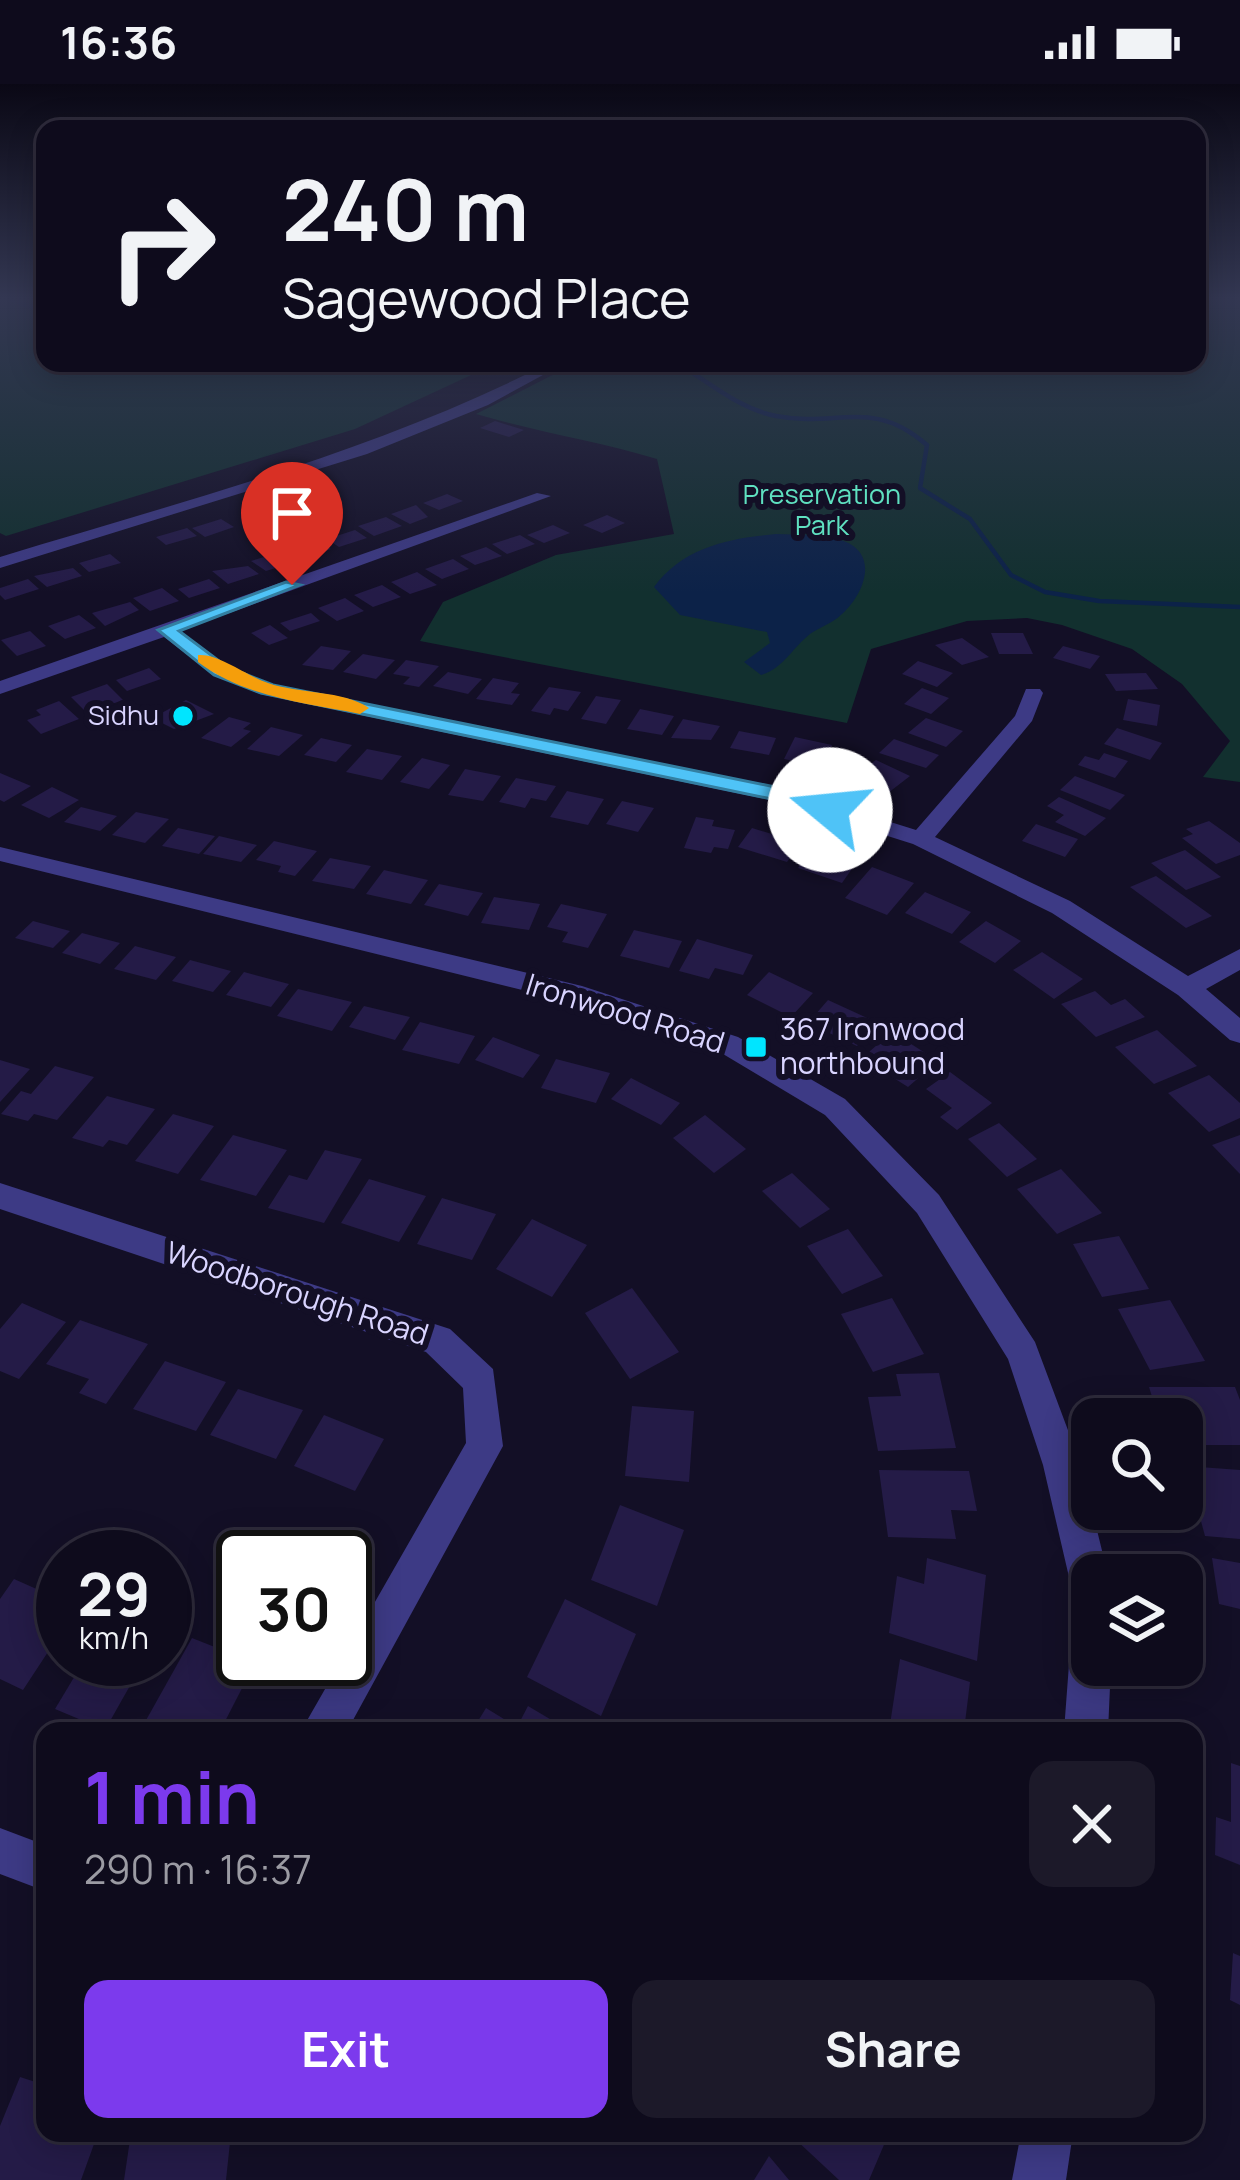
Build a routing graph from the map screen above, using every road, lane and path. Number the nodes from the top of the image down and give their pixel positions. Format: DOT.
graph roads {
  1 [pos="459,398"];
  2 [pos="491,398"];
  3 [pos="543,496"];
  4 [pos="0,548"];
  5 [pos="0,563"];
  6 [pos="166,630"];
  7 [pos="0,688"];
  8 [pos="1033,693"];
  9 [pos="921,839"];
  10 [pos="0,854"];
  11 [pos="1240,958"];
  12 [pos="1186,988"];
  13 [pos="1240,1033"];
  14 [pos="0,1196"];
  15 [pos="1083,1554"];
  16 [pos="1089,1686"];
  17 [pos="328,1722"];
  18 [pos="1087,1722"];
  19 [pos="0,1851"];
  20 [pos="36,1865"];
  21 [pos="1045,2142"];
  22 [pos="1039,2180"];
  1 -- 4 [label="street"];
  2 -- 5 [label="street"];
  3 -- 6 [label="street"];
  6 -- 7 [label="street"];
  6 -- 9 [label="street"];
  8 -- 9 [label="street"];
  9 -- 12 [label="street"];
  10 -- 15 [label="street, Ironwood Road"];
  11 -- 12 [label="street"];
  12 -- 13 [label="street"];
  14 -- 17 [label="street, Woodborough Road"];
  16 -- 18 [label="street"];
  19 -- 20 [label="street"];
  21 -- 22 [label="street"];
}
